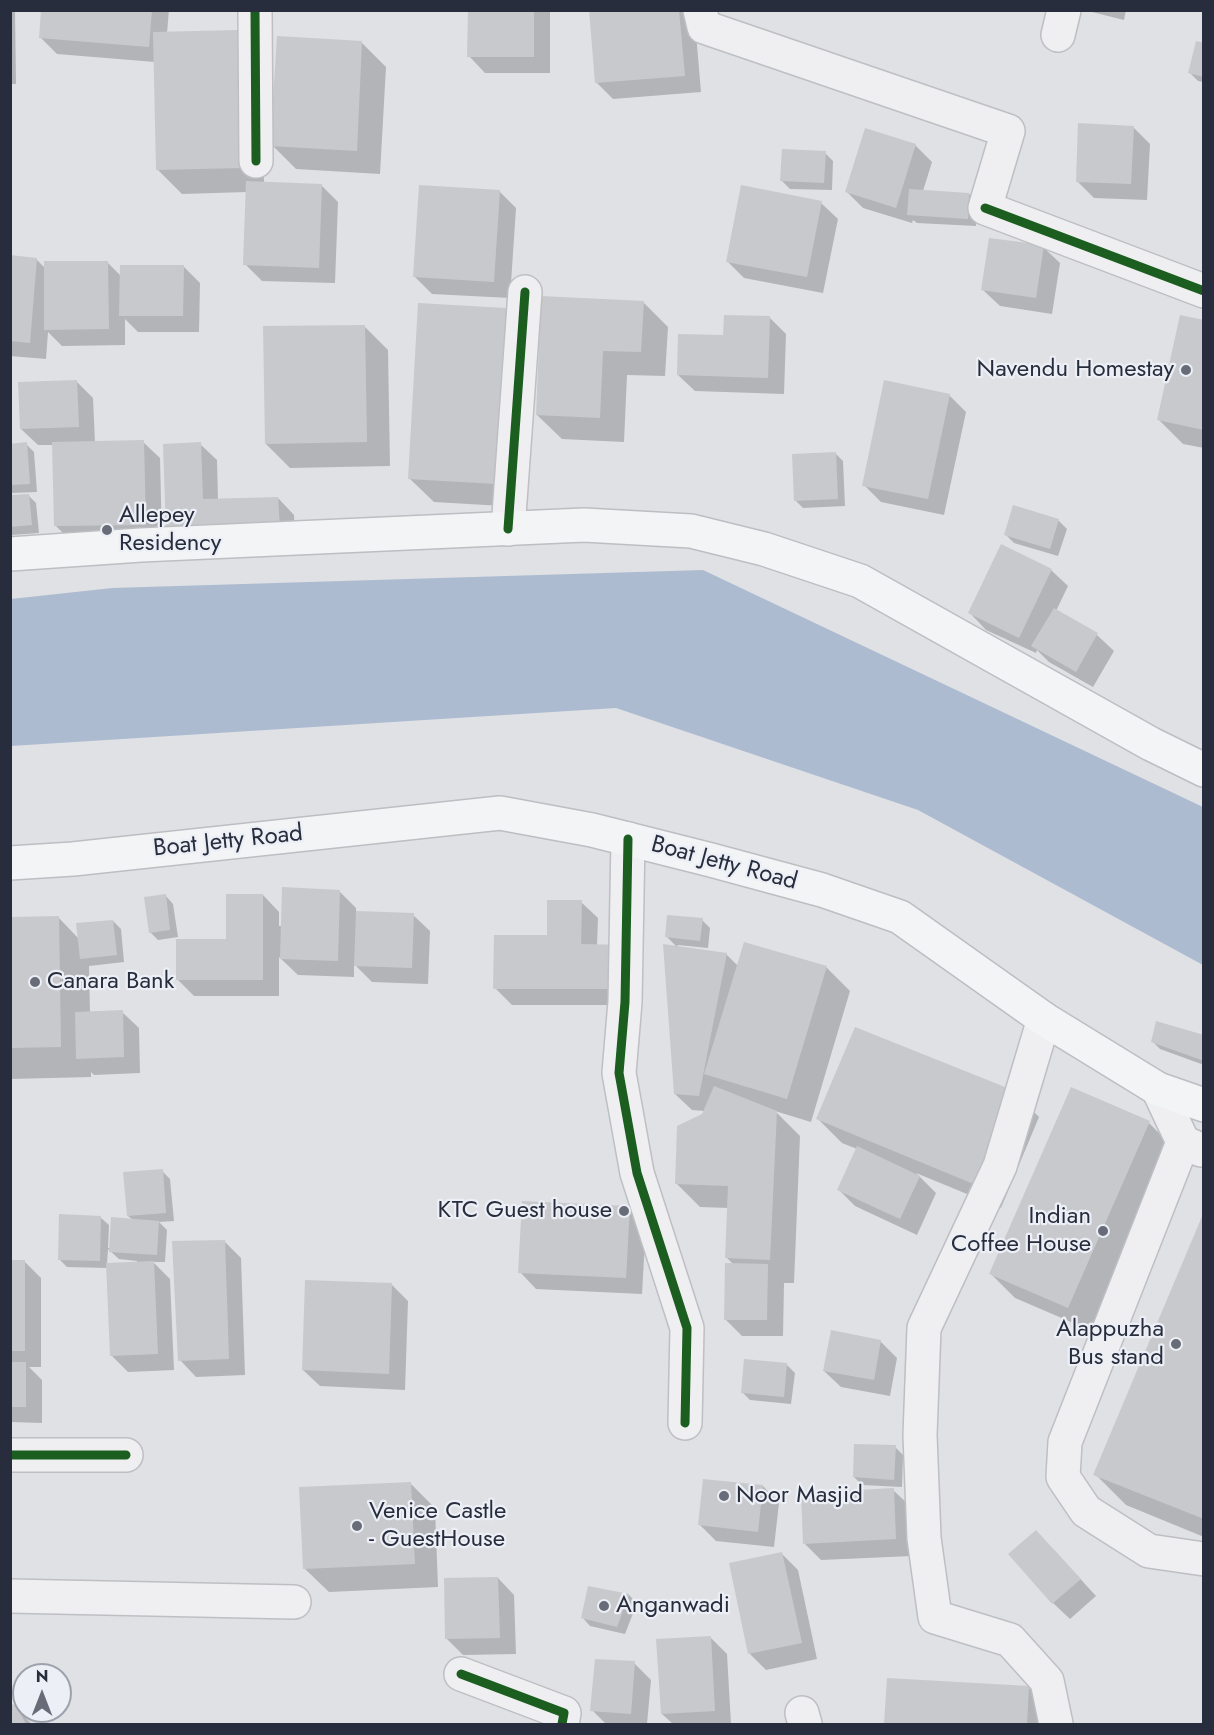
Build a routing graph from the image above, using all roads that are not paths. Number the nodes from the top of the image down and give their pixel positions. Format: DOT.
graph roads {
  1 [pos="255,10"];
  2 [pos="700,10"];
  3 [pos="256,161"];
  4 [pos="1203,291"];
  5 [pos="525,292"];
  6 [pos="508,529"];
  7 [pos="10,554"];
  8 [pos="1203,770"];
  9 [pos="628,839"];
  10 [pos="10,863"];
  11 [pos="1044,1019"];
  12 [pos="1158,1089"];
  13 [pos="1203,1105"];
  14 [pos="1193,1147"];
  15 [pos="685,1423"];
  16 [pos="10,1455"];
  17 [pos="126,1455"];
  18 [pos="1203,1559"];
  19 [pos="10,1596"];
  20 [pos="294,1602"];
  21 [pos="461,1674"];
  22 [pos="562,1725"];
  23 [pos="1056,1725"];
  1 -- 3 [label="street"];
  2 -- 4 [label="street"];
  5 -- 6 [label="street"];
  6 -- 7 [label="main road"];
  6 -- 8 [label="main road"];
  9 -- 10 [label="main road, Boat Jetty Road"];
  9 -- 11 [label="main road, Boat Jetty Road"];
  9 -- 15 [label="street"];
  11 -- 12 [label="main road, Boat Jetty Road"];
  11 -- 23 [label="street"];
  12 -- 13 [label="main road, Boat Jetty Road"];
  12 -- 14 [label="street"];
  14 -- 18 [label="street"];
  16 -- 17 [label="street"];
  19 -- 20 [label="street"];
  21 -- 22 [label="street"];
}
